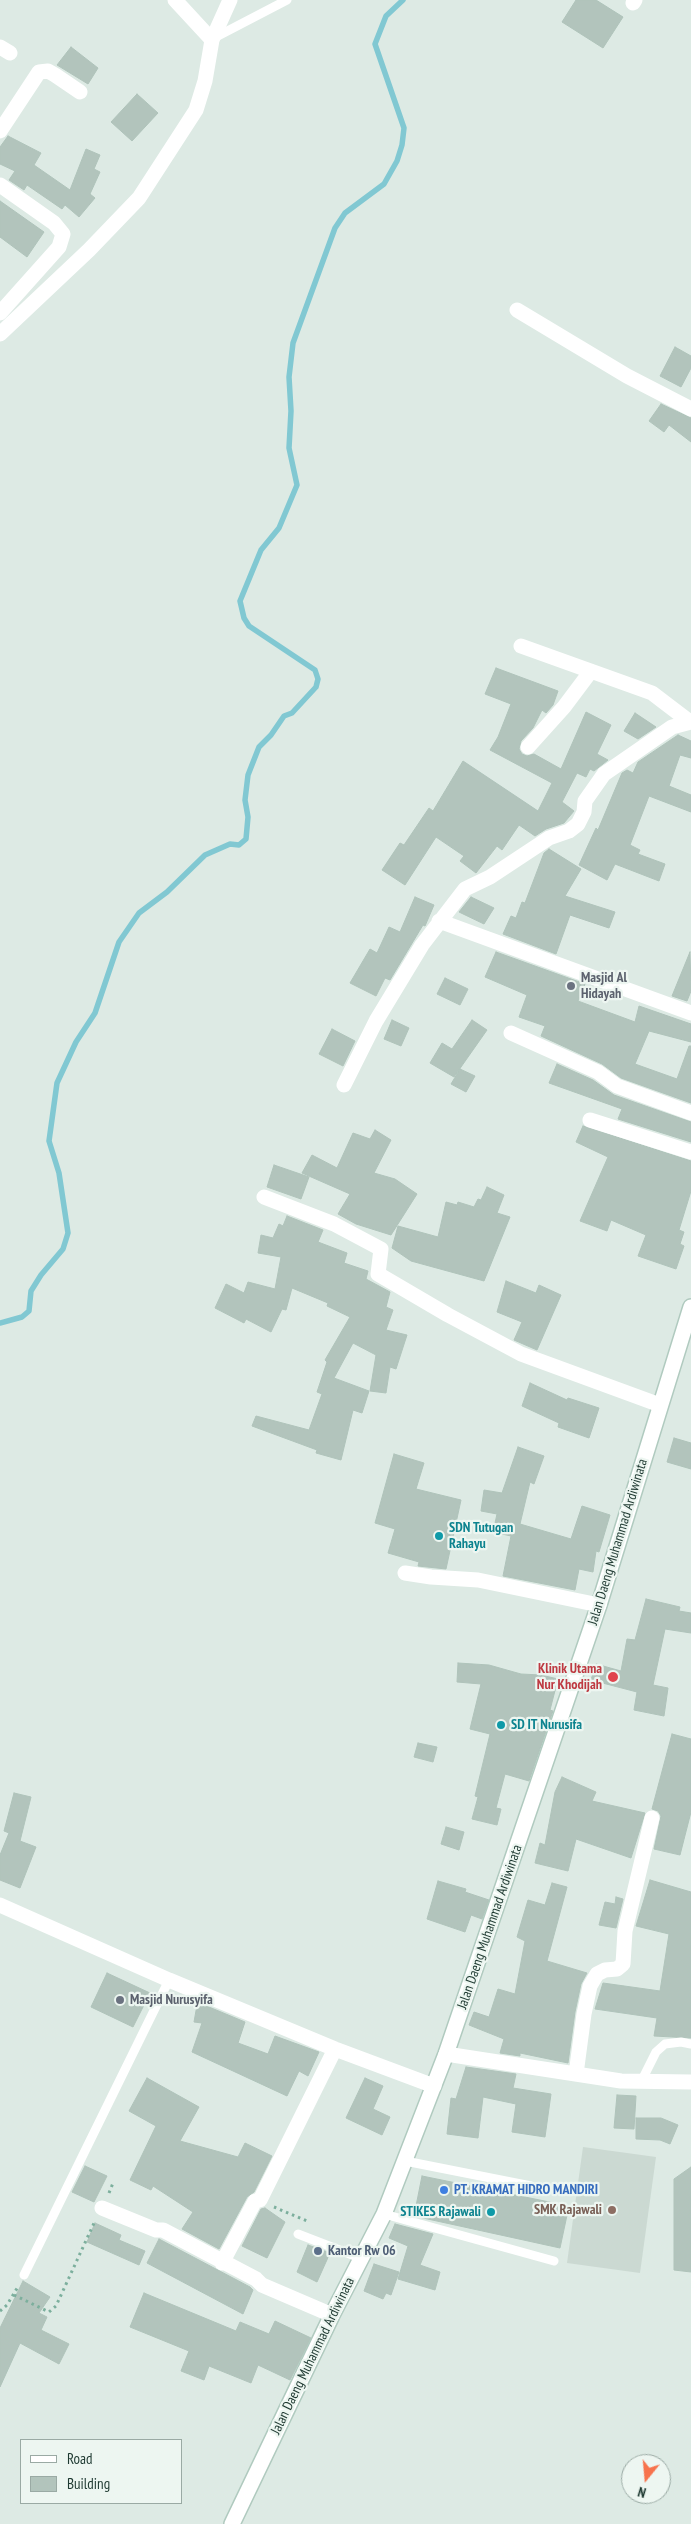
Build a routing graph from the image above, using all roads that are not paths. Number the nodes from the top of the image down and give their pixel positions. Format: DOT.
graph roads {
  1 [pos="174,0"];
  2 [pos="230,0"];
  3 [pos="287,0"];
  4 [pos="212,40"];
  5 [pos="80,92"];
  6 [pos="0,132"];
  7 [pos="0,185"];
  8 [pos="518,310"];
  9 [pos="0,313"];
  10 [pos="0,334"];
  11 [pos="691,409"];
  12 [pos="521,646"];
  13 [pos="591,671"];
  14 [pos="690,722"];
  15 [pos="528,747"];
  16 [pos="439,921"];
  17 [pos="691,1013"];
  18 [pos="511,1032"];
  19 [pos="344,1085"];
  20 [pos="691,1113"];
  21 [pos="590,1120"];
  22 [pos="691,1152"];
  23 [pos="264,1196"];
  24 [pos="691,1307"];
  25 [pos="660,1405"];
  26 [pos="405,1573"];
  27 [pos="599,1605"];
  28 [pos="652,1818"];
  29 [pos="0,1905"];
  30 [pos="169,1980"];
  31 [pos="691,2044"];
  32 [pos="335,2049"];
  33 [pos="446,2054"];
  34 [pos="576,2074"];
  35 [pos="641,2082"];
  36 [pos="691,2082"];
  37 [pos="434,2086"];
  38 [pos="405,2161"];
  39 [pos="531,2186"];
  40 [pos="102,2208"];
  41 [pos="384,2214"];
  42 [pos="298,2234"];
  43 [pos="360,2258"];
  44 [pos="554,2261"];
  45 [pos="222,2263"];
  46 [pos="24,2276"];
  47 [pos="332,2315"];
  48 [pos="232,2524"];
  1 -- 4 [label="street"];
  2 -- 4 [label="street"];
  3 -- 4 [label="lane"];
  4 -- 10 [label="street"];
  5 -- 6 [label="street"];
  7 -- 9 [label="street"];
  8 -- 11 [label="street"];
  12 -- 13 [label="street"];
  13 -- 14 [label="street"];
  13 -- 15 [label="street"];
  14 -- 16 [label="street"];
  16 -- 17 [label="street"];
  16 -- 19 [label="street"];
  18 -- 20 [label="street"];
  21 -- 22 [label="street"];
  23 -- 25 [label="street"];
  24 -- 25 [label="street, Jalan Daeng Muhammad Ardiwinata"];
  25 -- 27 [label="street, Jalan Daeng Muhammad Ardiwinata"];
  26 -- 27 [label="street"];
  27 -- 33 [label="street, Jalan Daeng Muhammad Ardiwinata"];
  28 -- 34 [label="street"];
  29 -- 30 [label="street"];
  30 -- 32 [label="street"];
  30 -- 46 [label="lane"];
  31 -- 35 [label="lane"];
  32 -- 37 [label="street"];
  32 -- 45 [label="street"];
  33 -- 34 [label="street"];
  33 -- 37 [label="street, Jalan Daeng Muhammad Ardiwinata"];
  34 -- 35 [label="street"];
  35 -- 36 [label="street"];
  37 -- 38 [label="street, Jalan Daeng Muhammad Ardiwinata"];
  38 -- 39 [label="lane"];
  38 -- 41 [label="street, Jalan Daeng Muhammad Ardiwinata"];
  40 -- 45 [label="street"];
  41 -- 43 [label="street, Jalan Daeng Muhammad Ardiwinata"];
  41 -- 44 [label="lane"];
  42 -- 43 [label="lane"];
  43 -- 47 [label="street, Jalan Daeng Muhammad Ardiwinata"];
  45 -- 47 [label="street"];
  47 -- 48 [label="street, Jalan Daeng Muhammad Ardiwinata"];
}
